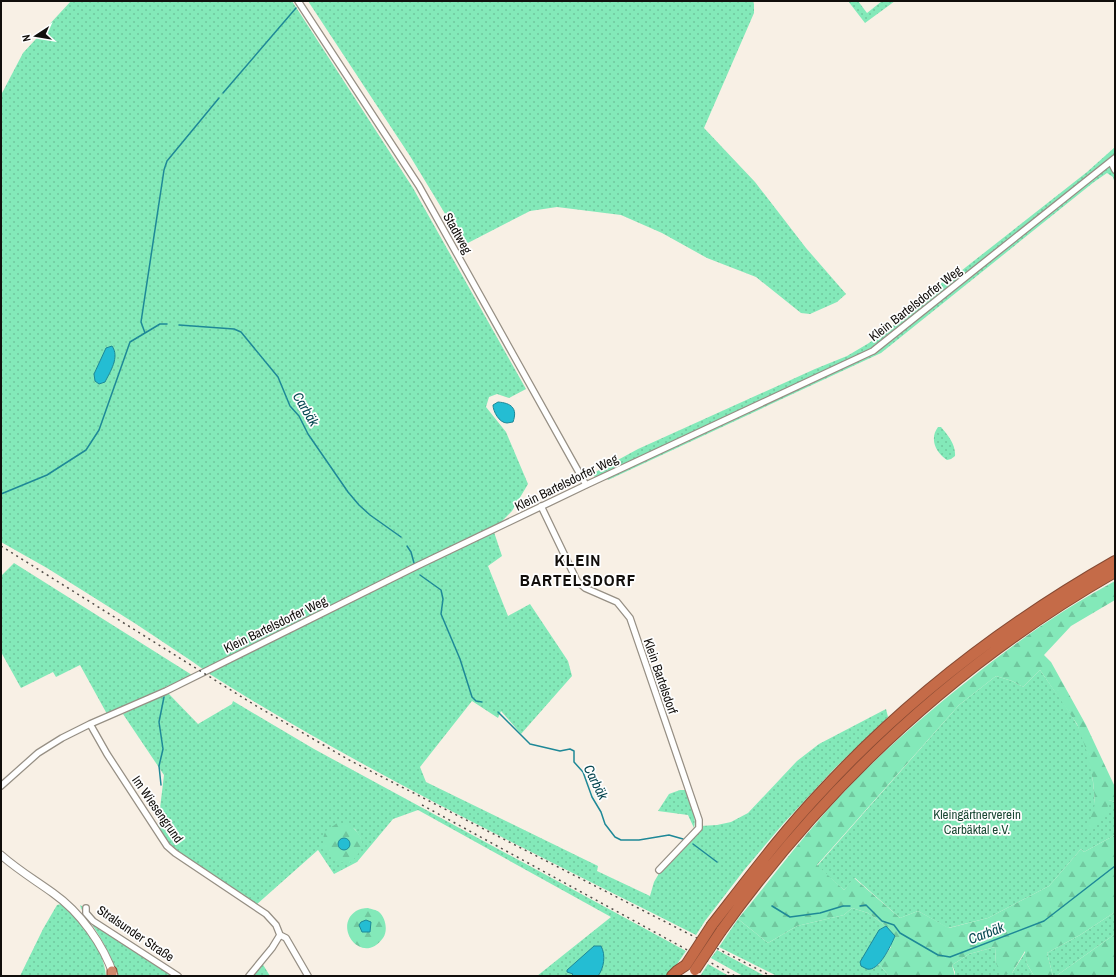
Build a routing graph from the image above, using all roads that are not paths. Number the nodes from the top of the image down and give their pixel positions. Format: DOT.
graph roads {
  1 [pos="298,1"];
  2 [pos="1113,160"];
  3 [pos="1115,170"];
  4 [pos="586,485"];
  5 [pos="541,506"];
  6 [pos="1115,561"];
  7 [pos="1115,572"];
  8 [pos="90,724"];
  9 [pos="1,786"];
  10 [pos="1,855"];
  11 [pos="659,870"];
  12 [pos="86,908"];
  13 [pos="280,935"];
  14 [pos="691,972"];
  15 [pos="112,974"];
  16 [pos="178,976"];
  17 [pos="249,976"];
  18 [pos="308,976"];
  19 [pos="672,976"];
  20 [pos="679,976"];
  1 -- 4 [label="street, Stadtweg"];
  2 -- 3 [label="street"];
  2 -- 4 [label="street, Klein Bartelsdorfer Weg"];
  4 -- 5 [label="street, Klein Bartelsdorfer Weg"];
  5 -- 8 [label="street, Klein Bartelsdorfer Weg"];
  5 -- 11 [label="street, Klein Bartelsdorf"];
  6 -- 14 [label="highway, bridge"];
  7 -- 14 [label="highway, bridge"];
  8 -- 9 [label="street, Klein Bartelsdorfer Weg"];
  8 -- 13 [label="street, Im Wiesengrund"];
  10 -- 15 [label="street, Stralsunder Straße"];
  12 -- 16 [label="street, Stralsunder Straße"];
  13 -- 17 [label="street"];
  13 -- 18 [label="street, Im Wiesengrund"];
  14 -- 19 [label="highway"];
  14 -- 20 [label="highway"];
}
